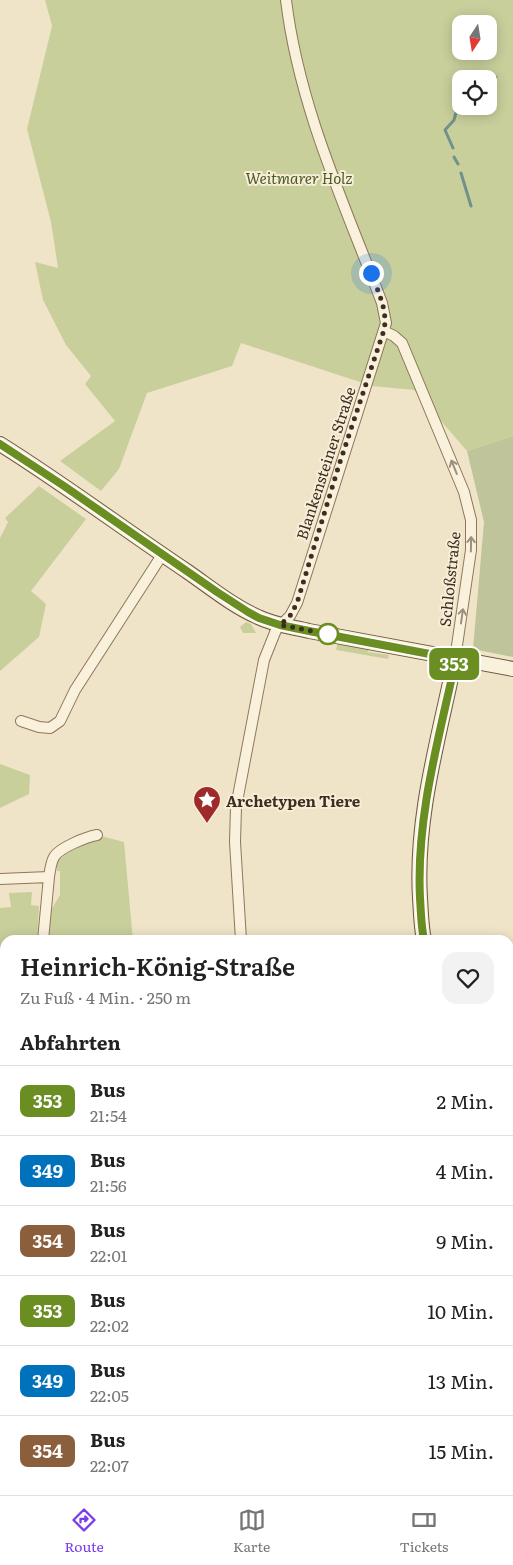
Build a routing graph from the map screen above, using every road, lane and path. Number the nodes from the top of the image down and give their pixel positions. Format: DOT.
graph roads {
  1 [pos="286,0"];
  2 [pos="384,330"];
  3 [pos="0,444"];
  4 [pos="162,555"];
  5 [pos="280,625"];
  6 [pos="456,659"];
  7 [pos="513,669"];
  8 [pos="21,721"];
  9 [pos="97,835"];
  10 [pos="49,876"];
  11 [pos="0,879"];
  12 [pos="43,935"];
  13 [pos="241,935"];
  14 [pos="424,935"];
  1 -- 2 [label="street, Blankensteiner Straße"];
  2 -- 5 [label="street, Blankensteiner Straße"];
  6 -- 2 [label="street, Schloßstraße, one-way"];
  3 -- 4 [label="main road"];
  4 -- 5 [label="main road"];
  4 -- 8 [label="street"];
  5 -- 6 [label="main road"];
  5 -- 13 [label="street, Blankensteiner Straße"];
  6 -- 7 [label="main road"];
  6 -- 14 [label="main road, Schloßstraße"];
  9 -- 10 [label="street"];
  10 -- 11 [label="street"];
  10 -- 12 [label="street"];
}
